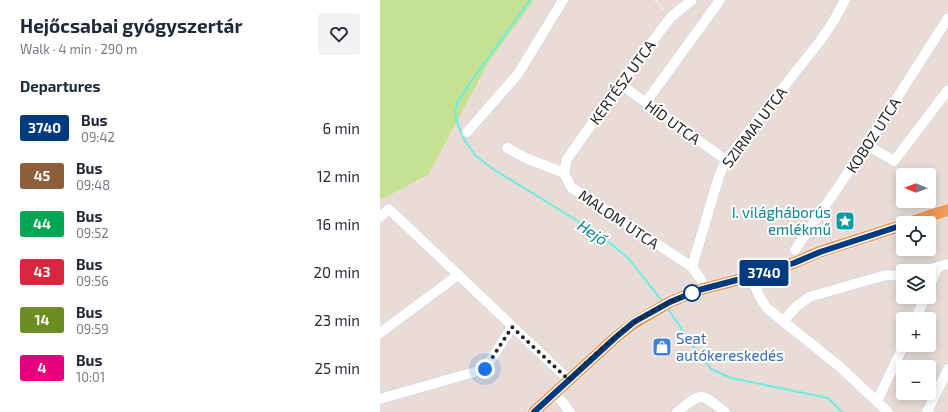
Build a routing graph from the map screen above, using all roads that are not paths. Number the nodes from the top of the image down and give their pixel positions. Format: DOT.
graph roads {
  1 [pos="563,0"];
  2 [pos="692,0"];
  3 [pos="720,0"];
  4 [pos="844,0"];
  5 [pos="948,18"];
  6 [pos="620,84"];
  7 [pos="948,90"];
  8 [pos="646,102"];
  9 [pos="467,132"];
  10 [pos="867,144"];
  11 [pos="507,148"];
  12 [pos="726,160"];
  13 [pos="564,173"];
  14 [pos="948,210"];
  15 [pos="930,216"];
  16 [pos="380,217"];
  17 [pos="896,227"];
  18 [pos="795,250"];
  19 [pos="948,264"];
  20 [pos="692,267"];
  21 [pos="938,267"];
  22 [pos="936,272"];
  23 [pos="458,275"];
  24 [pos="752,276"];
  25 [pos="896,276"];
  26 [pos="705,288"];
  27 [pos="784,321"];
  28 [pos="512,327"];
  29 [pos="380,333"];
  30 [pos="901,352"];
  31 [pos="947,373"];
  32 [pos="569,380"];
  33 [pos="555,393"];
  34 [pos="380,399"];
  35 [pos="877,402"];
  36 [pos="534,412"];
  37 [pos="570,412"];
  38 [pos="677,412"];
  39 [pos="725,412"];
  40 [pos="888,412"];
  41 [pos="927,412"];
  1 -- 9 [label="street"];
  2 -- 6 [label="street, KERTÉSZ UTCA"];
  3 -- 8 [label="street, KERTÉSZ UTCA"];
  4 -- 12 [label="street, SZIRMAI UTCA"];
  5 -- 10 [label="street, KOBOZ UTCA"];
  6 -- 8 [label="street, HÍD UTCA"];
  6 -- 13 [label="street, KERTÉSZ UTCA"];
  7 -- 10 [label="street"];
  8 -- 12 [label="street, HÍD UTCA"];
  10 -- 18 [label="street, KOBOZ UTCA"];
  11 -- 13 [label="street"];
  12 -- 20 [label="street, SZIRMAI UTCA"];
  13 -- 20 [label="street, MALOM UTCA"];
  14 -- 15 [label="main road"];
  16 -- 23 [label="street"];
  17 -- 24 [label="main road"];
  19 -- 21 [label="street"];
  20 -- 26 [label="street, MALOM UTCA"];
  21 -- 22 [label="street"];
  23 -- 28 [label="street"];
  23 -- 29 [label="street"];
  24 -- 26 [label="main road"];
  24 -- 27 [label="street"];
  25 -- 27 [label="street"];
  26 -- 32 [label="main road"];
  27 -- 35 [label="street"];
  28 -- 32 [label="street"];
  28 -- 34 [label="street"];
  30 -- 35 [label="street"];
  31 -- 41 [label="street"];
  32 -- 33 [label="main road"];
  33 -- 36 [label="main road"];
  33 -- 37 [label="street"];
  35 -- 40 [label="street"];
  38 -- 39 [label="street"];
}
